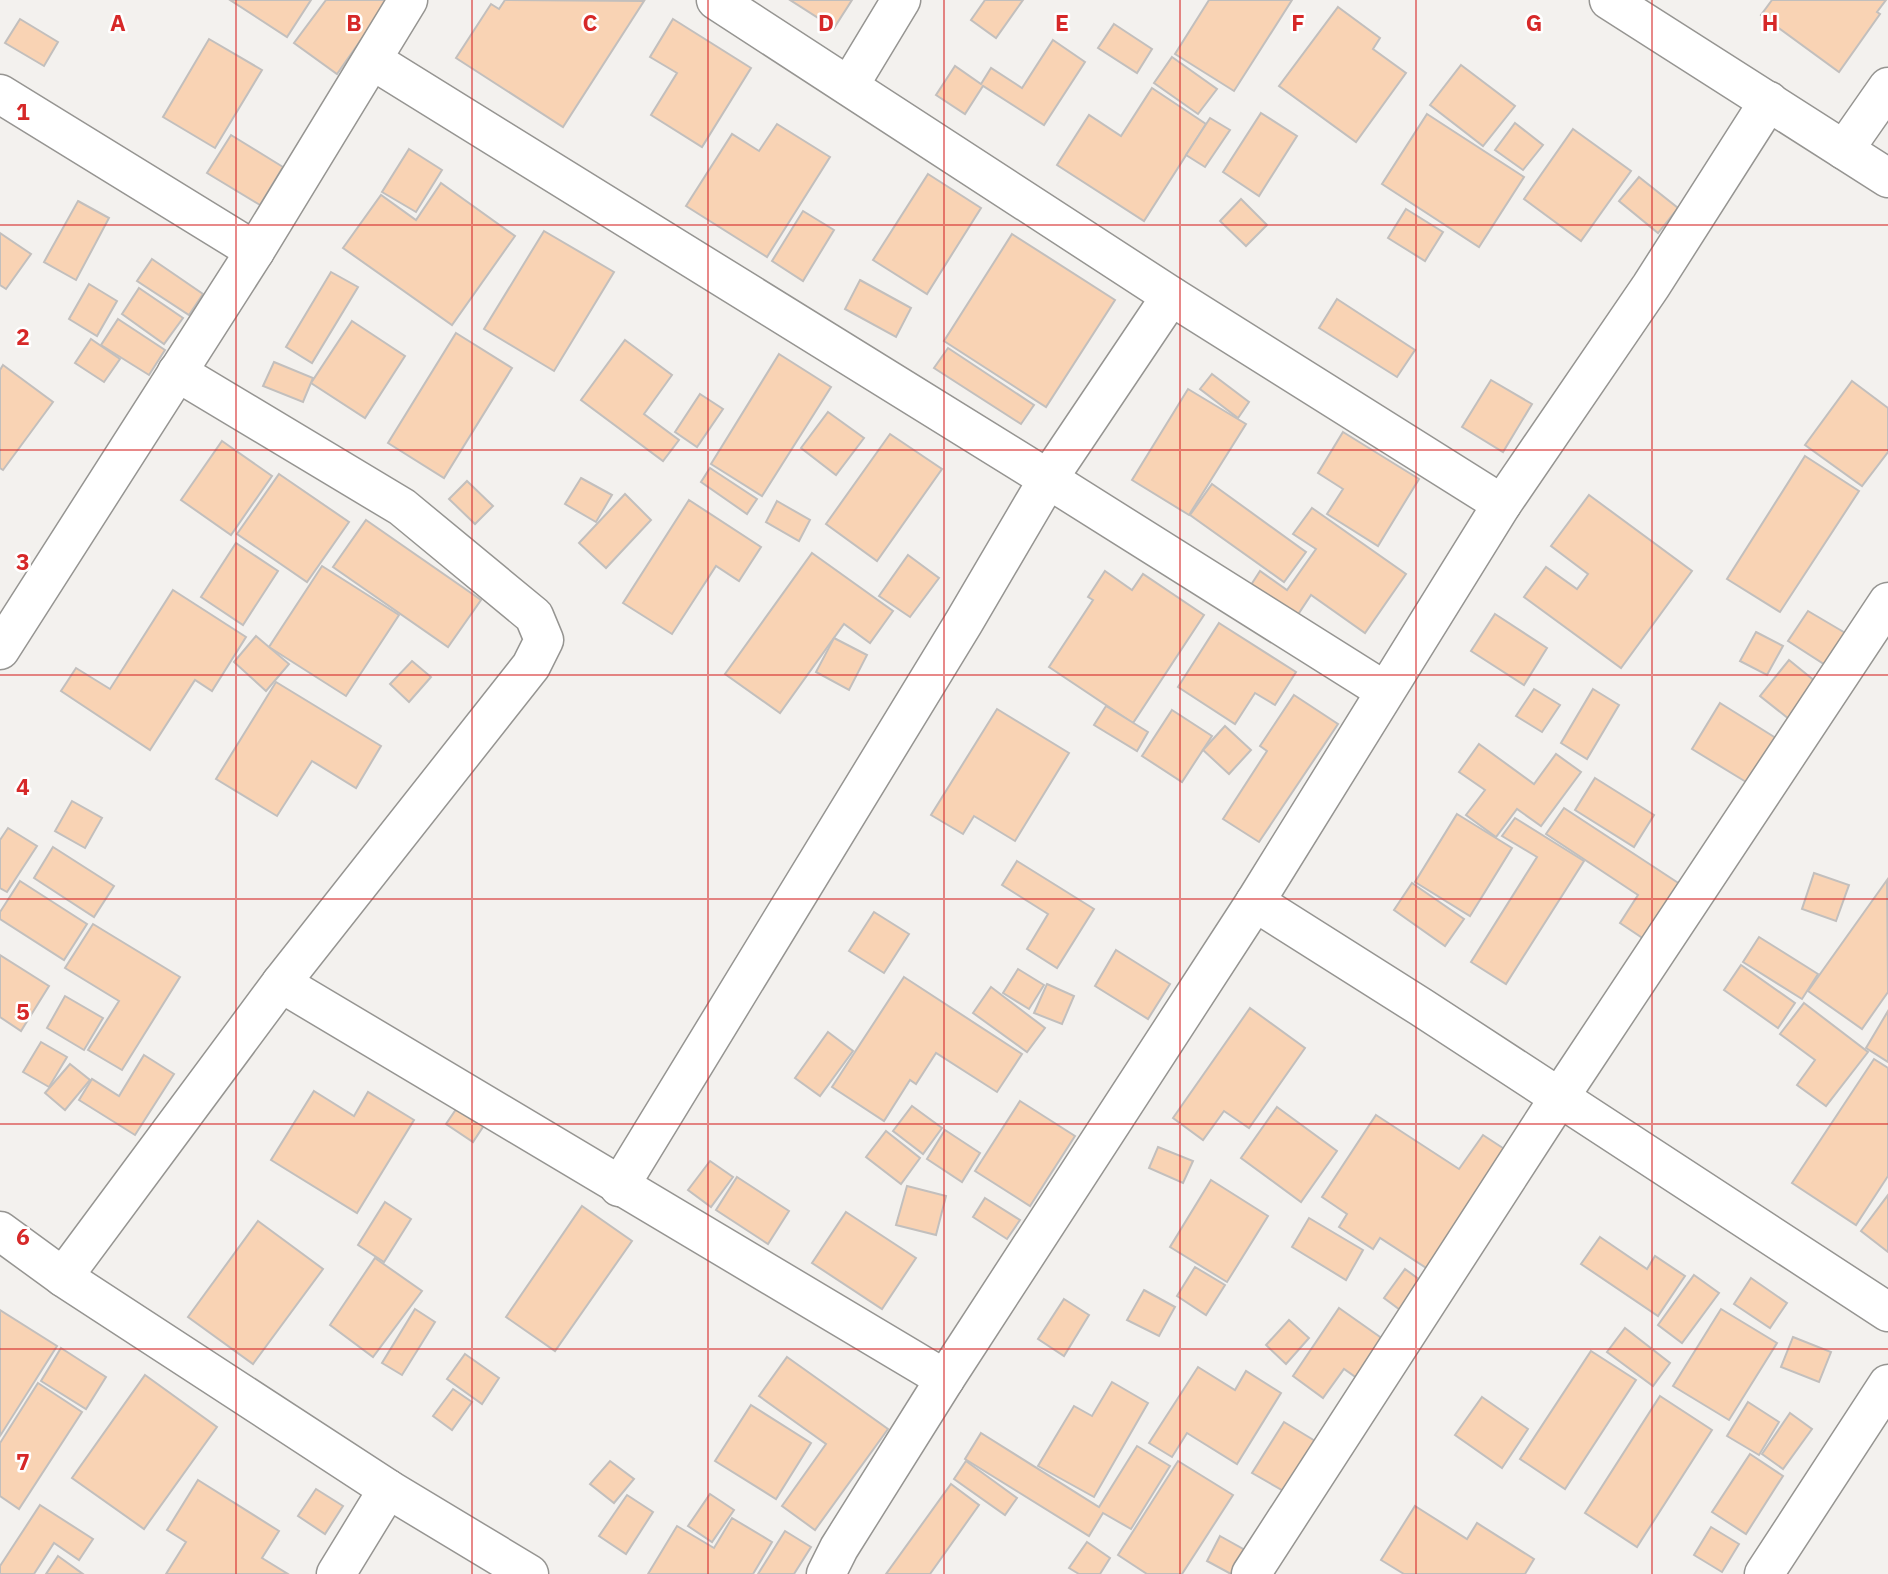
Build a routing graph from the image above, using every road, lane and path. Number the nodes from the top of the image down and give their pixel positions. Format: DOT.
graph roads {
  1 [pos="408,0"];
  2 [pos="716,0"];
  3 [pos="901,0"];
  4 [pos="1609,0"];
  5 [pos="372,60"];
  6 [pos="849,86"];
  7 [pos="1888,88"];
  8 [pos="0,94"];
  9 [pos="1769,101"];
  10 [pos="1844,150"];
  11 [pos="1888,178"];
  12 [pos="255,251"];
  13 [pos="1171,296"];
  14 [pos="177,372"];
  15 [pos="1048,479"];
  16 [pos="1502,504"];
  17 [pos="1888,602"];
  18 [pos="0,650"];
  19 [pos="1385,691"];
  20 [pos="1255,902"];
  21 [pos="281,983"];
  22 [pos="1559,1098"];
  23 [pos="619,1187"];
  24 [pos="0,1231"];
  25 [pos="63,1277"];
  26 [pos="1888,1312"];
  27 [pos="945,1379"];
  28 [pos="1888,1384"];
  29 [pos="388,1489"];
  30 [pos="336,1574"];
  31 [pos="529,1574"];
  32 [pos="827,1574"];
  33 [pos="1251,1574"];
  34 [pos="1764,1574"];
  1 -- 5 [label="street"];
  2 -- 6 [label="street"];
  3 -- 6 [label="street"];
  4 -- 9 [label="street"];
  5 -- 12 [label="street"];
  5 -- 15 [label="street"];
  6 -- 13 [label="street"];
  7 -- 10 [label="street"];
  8 -- 12 [label="street"];
  9 -- 10 [label="street"];
  9 -- 16 [label="street"];
  10 -- 11 [label="street"];
  12 -- 14 [label="street"];
  13 -- 15 [label="street"];
  13 -- 16 [label="street"];
  14 -- 18 [label="street"];
  14 -- 21 [label="street"];
  15 -- 19 [label="street"];
  15 -- 23 [label="street"];
  16 -- 19 [label="street"];
  17 -- 22 [label="street"];
  19 -- 20 [label="street"];
  20 -- 22 [label="street"];
  20 -- 27 [label="street"];
  21 -- 23 [label="street"];
  21 -- 25 [label="street"];
  22 -- 26 [label="street"];
  22 -- 33 [label="street"];
  23 -- 27 [label="street"];
  24 -- 25 [label="street"];
  25 -- 29 [label="street"];
  27 -- 32 [label="street"];
  28 -- 34 [label="street"];
  29 -- 30 [label="street"];
  29 -- 31 [label="street"];
}
